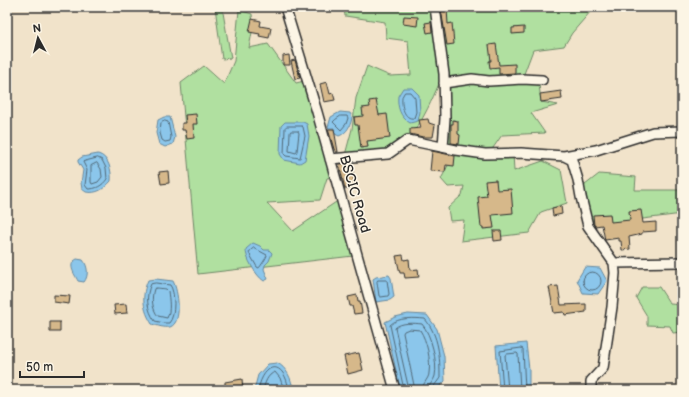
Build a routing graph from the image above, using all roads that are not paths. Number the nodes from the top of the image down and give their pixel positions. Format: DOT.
graph roads {
  1 [pos="285,7"];
  2 [pos="435,7"];
  3 [pos="542,80"];
  4 [pos="444,83"];
  5 [pos="682,131"];
  6 [pos="443,147"];
  7 [pos="564,156"];
  8 [pos="330,159"];
  9 [pos="682,262"];
  10 [pos="614,263"];
  11 [pos="395,390"];
  12 [pos="591,390"];
  1 -- 8 [label="street, BSCIC Road"];
  2 -- 4 [label="street"];
  3 -- 4 [label="street"];
  4 -- 6 [label="street"];
  5 -- 7 [label="street"];
  6 -- 7 [label="street"];
  6 -- 8 [label="street"];
  7 -- 10 [label="street"];
  8 -- 11 [label="street, BSCIC Road"];
  9 -- 10 [label="street"];
  10 -- 12 [label="street"];
}
